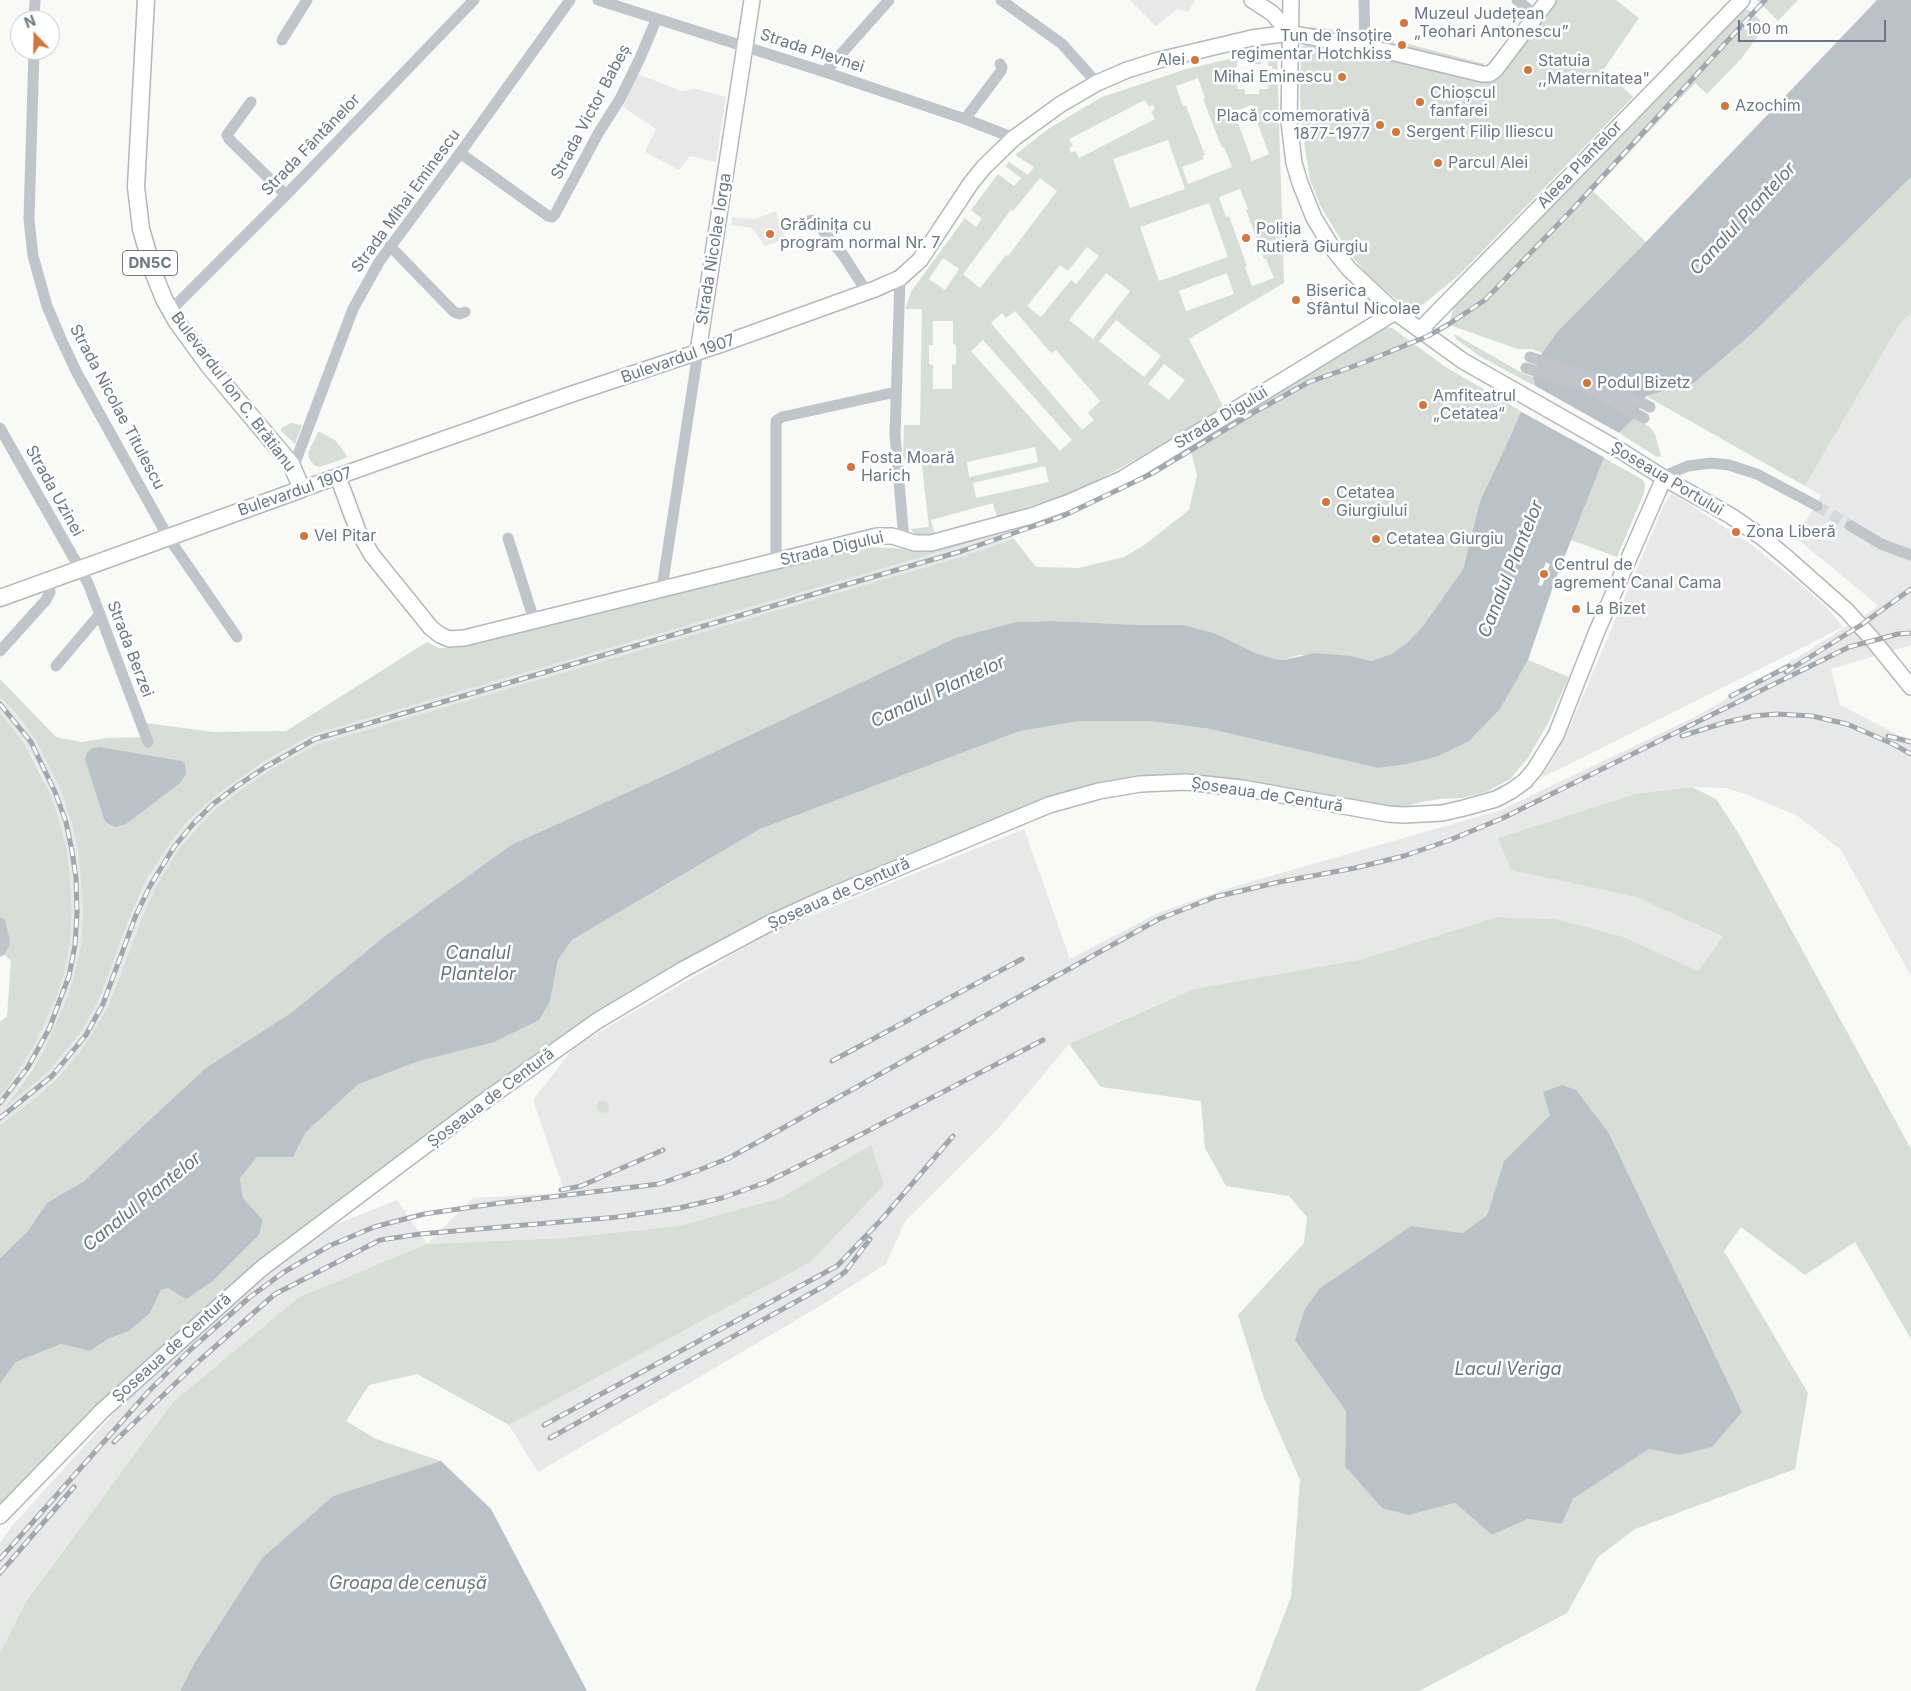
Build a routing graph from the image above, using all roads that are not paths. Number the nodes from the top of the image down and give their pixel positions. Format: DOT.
graph roads {
  1 [pos="146,0"];
  2 [pos="307,0"];
  3 [pos="474,0"];
  4 [pos="570,0"];
  5 [pos="598,0"];
  6 [pos="752,0"];
  7 [pos="889,0"];
  8 [pos="1001,0"];
  9 [pos="1252,0"];
  10 [pos="1291,0"];
  11 [pos="1364,0"];
  12 [pos="1517,0"];
  13 [pos="1548,0"];
  14 [pos="1742,0"];
  15 [pos="1537,16"];
  16 [pos="656,20"];
  17 [pos="1290,33"];
  18 [pos="282,40"];
  19 [pos="745,47"];
  20 [pos="1365,47"];
  21 [pos="34,60"];
  22 [pos="1000,64"];
  23 [pos="825,72"];
  24 [pos="1097,84"];
  25 [pos="251,102"];
  26 [pos="965,119"];
  27 [pos="1014,138"];
  28 [pos="460,153"];
  29 [pos="286,195"];
  30 [pos="808,221"];
  31 [pos="390,246"];
  32 [pos="900,278"];
  33 [pos="867,292"];
  34 [pos="170,311"];
  35 [pos="465,312"];
  36 [pos="1395,312"];
  37 [pos="1420,330"];
  38 [pos="698,352"];
  39 [pos="896,392"];
  40 [pos="1650,407"];
  41 [pos="1644,418"];
  42 [pos="0,428"];
  43 [pos="293,468"];
  44 [pos="338,477"];
  45 [pos="1664,478"];
  46 [pos="302,489"];
  47 [pos="1817,506"];
  48 [pos="1851,526"];
  49 [pos="168,537"];
  50 [pos="508,538"];
  51 [pos="904,540"];
  52 [pos="1911,555"];
  53 [pos="776,561"];
  54 [pos="80,569"];
  55 [pos="48,581"];
  56 [pos="662,588"];
  57 [pos="0,598"];
  58 [pos="100,614"];
  59 [pos="534,620"];
  60 [pos="236,637"];
  61 [pos="0,651"];
  62 [pos="56,666"];
  63 [pos="1911,687"];
  64 [pos="148,742"];
  65 [pos="0,924"];
  66 [pos="0,951"];
  67 [pos="0,1516"];
  1 -- 34 [label="main road, Bulevardul Ion C. Brătianu / DN5C"];
  2 -- 18 [label="street"];
  3 -- 29 [label="street, Strada Fântânelor"];
  4 -- 28 [label="street, Strada Mihai Eminescu"];
  5 -- 16 [label="street, Strada Plevnei"];
  6 -- 19 [label="main road, Strada Nicolae Iorga"];
  7 -- 23 [label="street"];
  8 -- 24 [label="street"];
  9 -- 17 [label="main road"];
  10 -- 17 [label="main road, Șoseaua Portului"];
  11 -- 20 [label="street"];
  12 -- 15 [label="street"];
  13 -- 15 [label="main road"];
  14 -- 37 [label="main road, Aleea Plantelor"];
  15 -- 20 [label="main road, Bulevardul 1907"];
  16 -- 19 [label="street, Strada Plevnei"];
  16 -- 28 [label="street, Strada Victor Babeș"];
  17 -- 20 [label="main road, Bulevardul 1907"];
  17 -- 24 [label="main road, Bulevardul 1907"];
  17 -- 36 [label="main road, Șoseaua Portului"];
  19 -- 23 [label="street, Strada Plevnei"];
  19 -- 38 [label="main road, Strada Nicolae Iorga"];
  21 -- 49 [label="street, Strada Nicolae Titulescu"];
  22 -- 26 [label="street"];
  23 -- 26 [label="street, Strada Plevnei"];
  24 -- 27 [label="main road, Bulevardul 1907"];
  25 -- 29 [label="street"];
  26 -- 27 [label="street, Strada Plevnei"];
  27 -- 32 [label="main road, Bulevardul 1907"];
  28 -- 31 [label="street, Strada Mihai Eminescu"];
  29 -- 34 [label="street, Strada Fântânelor"];
  30 -- 33 [label="street"];
  31 -- 35 [label="street"];
  31 -- 43 [label="street, Strada Mihai Eminescu"];
  32 -- 33 [label="main road, Bulevardul 1907"];
  32 -- 39 [label="street"];
  33 -- 38 [label="main road, Bulevardul 1907"];
  34 -- 43 [label="main road, Bulevardul Ion C. Brătianu / DN5C"];
  36 -- 37 [label="main road, Șoseaua Portului"];
  36 -- 51 [label="main road, Strada Digului"];
  37 -- 45 [label="main road, Șoseaua Portului"];
  38 -- 44 [label="main road, Bulevardul 1907"];
  38 -- 56 [label="street, Strada Nicolae Iorga"];
  39 -- 51 [label="street"];
  39 -- 53 [label="street"];
  40 -- 41 [label="street"];
  42 -- 54 [label="street, Strada Uzinei"];
  43 -- 46 [label="main road, Bulevardul Ion C. Brătianu / DN5C"];
  44 -- 46 [label="main road, Bulevardul 1907"];
  44 -- 59 [label="main road, Strada Digului"];
  45 -- 47 [label="street"];
  45 -- 63 [label="main road, Șoseaua Portului"];
  45 -- 67 [label="main road, Șoseaua de Centură"];
  46 -- 49 [label="main road, Bulevardul 1907"];
  48 -- 52 [label="street"];
  49 -- 54 [label="main road, Bulevardul 1907"];
  49 -- 60 [label="street, Strada Nicolae Titulescu"];
  50 -- 59 [label="street"];
  51 -- 53 [label="main road, Strada Digului"];
  53 -- 56 [label="main road, Strada Digului"];
  54 -- 55 [label="main road, Bulevardul 1907"];
  54 -- 58 [label="street, Strada Berzei"];
  55 -- 57 [label="main road, Bulevardul 1907"];
  55 -- 61 [label="street"];
  56 -- 59 [label="main road, Strada Digului"];
  58 -- 62 [label="street"];
  58 -- 64 [label="street, Strada Berzei"];
  65 -- 66 [label="street"];
}
